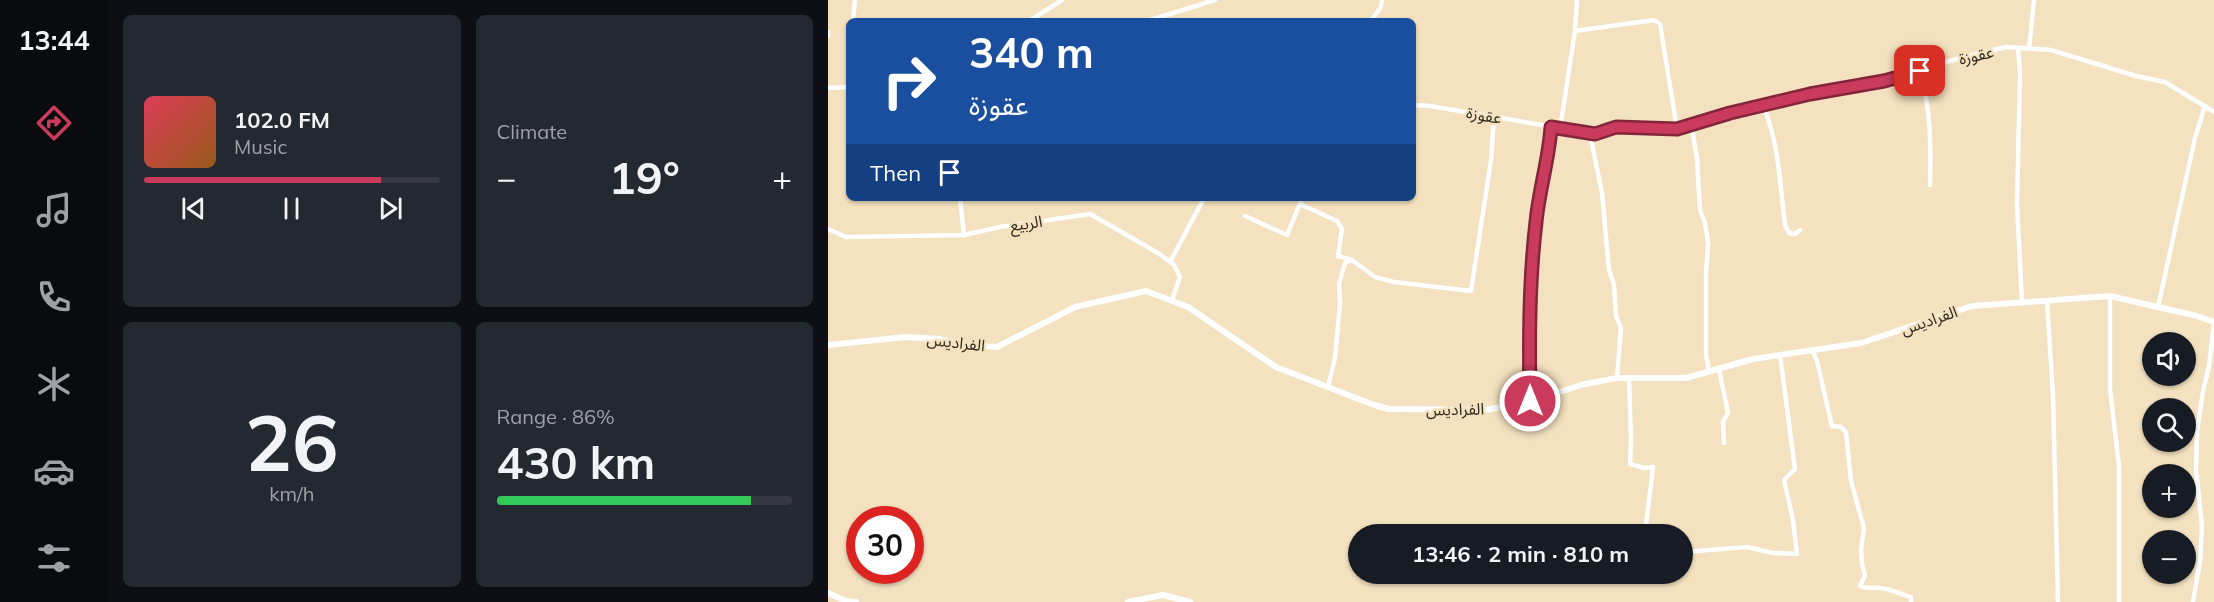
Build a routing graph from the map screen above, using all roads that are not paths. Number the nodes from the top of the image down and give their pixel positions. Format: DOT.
graph roads {
  1 [pos="855,0"];
  2 [pos="1062,0"];
  3 [pos="1196,0"];
  4 [pos="1215,0"];
  5 [pos="1383,0"];
  6 [pos="1577,0"];
  7 [pos="2034,0"];
  8 [pos="1196,7"];
  9 [pos="853,18"];
  10 [pos="1034,18"];
  11 [pos="1165,18"];
  12 [pos="1373,18"];
  13 [pos="1575,31"];
  14 [pos="2018,48"];
  15 [pos="2029,49"];
  16 [pos="1920,71"];
  17 [pos="846,87"];
  18 [pos="828,88"];
  19 [pos="1416,105"];
  20 [pos="1763,105"];
  21 [pos="2205,106"];
  22 [pos="2214,112"];
  23 [pos="1494,117"];
  24 [pos="1691,124"];
  25 [pos="1551,127"];
  26 [pos="1560,129"];
  27 [pos="1677,129"];
  28 [pos="1595,134"];
  29 [pos="1930,185"];
  30 [pos="960,201"];
  31 [pos="1202,201"];
  32 [pos="1301,201"];
  33 [pos="1300,204"];
  34 [pos="1245,216"];
  35 [pos="828,229"];
  36 [pos="1800,230"];
  37 [pos="964,235"];
  38 [pos="1352,260"];
  39 [pos="1170,262"];
  40 [pos="2110,296"];
  41 [pos="1172,300"];
  42 [pos="2047,301"];
  43 [pos="2022,302"];
  44 [pos="2158,307"];
  45 [pos="2214,322"];
  46 [pos="828,345"];
  47 [pos="1812,351"];
  48 [pos="1780,355"];
  49 [pos="1719,369"];
  50 [pos="1709,371"];
  51 [pos="1617,378"];
  52 [pos="1629,378"];
  53 [pos="1328,387"];
  54 [pos="1530,401"];
  55 [pos="1724,443"];
  56 [pos="1646,524"];
  57 [pos="1693,551"];
  58 [pos="828,593"];
  59 [pos="856,602"];
  60 [pos="1128,602"];
  61 [pos="1190,602"];
  62 [pos="1911,602"];
  63 [pos="2058,602"];
  64 [pos="2119,602"];
  65 [pos="2193,602"];
  1 -- 9 [label="street"];
  2 -- 10 [label="street"];
  3 -- 8 [label="street"];
  4 -- 8 [label="street"];
  5 -- 12 [label="street"];
  6 -- 13 [label="street"];
  7 -- 15 [label="street"];
  8 -- 11 [label="street"];
  13 -- 26 [label="street"];
  13 -- 27 [label="street"];
  14 -- 15 [label="street, عقوزة"];
  14 -- 16 [label="street, عقوزة"];
  14 -- 43 [label="street"];
  15 -- 21 [label="street, عقوزة"];
  16 -- 20 [label="street, عقوزة"];
  16 -- 29 [label="street"];
  17 -- 18 [label="street"];
  19 -- 23 [label="street, عقوزة"];
  20 -- 24 [label="street, عقوزة"];
  20 -- 36 [label="street"];
  21 -- 22 [label="street, عقوزة"];
  21 -- 44 [label="street"];
  23 -- 25 [label="street, عقوزة"];
  23 -- 38 [label="street"];
  24 -- 27 [label="street, عقوزة"];
  24 -- 50 [label="street"];
  25 -- 26 [label="street, عقوزة"];
  25 -- 54 [label="street"];
  26 -- 28 [label="street, عقوزة"];
  27 -- 28 [label="street, عقوزة"];
  28 -- 51 [label="street"];
  30 -- 37 [label="street"];
  31 -- 39 [label="street"];
  32 -- 33 [label="street"];
  33 -- 34 [label="street"];
  33 -- 38 [label="street"];
  35 -- 37 [label="street, الربيع"];
  37 -- 39 [label="street, الربيع"];
  38 -- 53 [label="street"];
  39 -- 41 [label="street"];
  40 -- 42 [label="street, الفراديس"];
  40 -- 44 [label="street, الفراديس"];
  40 -- 64 [label="street"];
  41 -- 46 [label="street, الفراديس"];
  41 -- 53 [label="street, الفراديس"];
  42 -- 43 [label="street, الفراديس"];
  42 -- 63 [label="street"];
  43 -- 47 [label="street, الفراديس"];
  44 -- 45 [label="street, الفراديس"];
  45 -- 65 [label="street"];
  47 -- 48 [label="street, الفراديس"];
  47 -- 62 [label="street"];
  48 -- 49 [label="street, الفراديس"];
  48 -- 57 [label="street"];
  49 -- 50 [label="street, الفراديس"];
  49 -- 55 [label="street"];
  50 -- 52 [label="street, الفراديس"];
  51 -- 52 [label="street, الفراديس"];
  51 -- 54 [label="street, الفراديس"];
  52 -- 56 [label="street"];
  53 -- 54 [label="street, الفراديس"];
  58 -- 59 [label="street"];
  60 -- 61 [label="street"];
}
